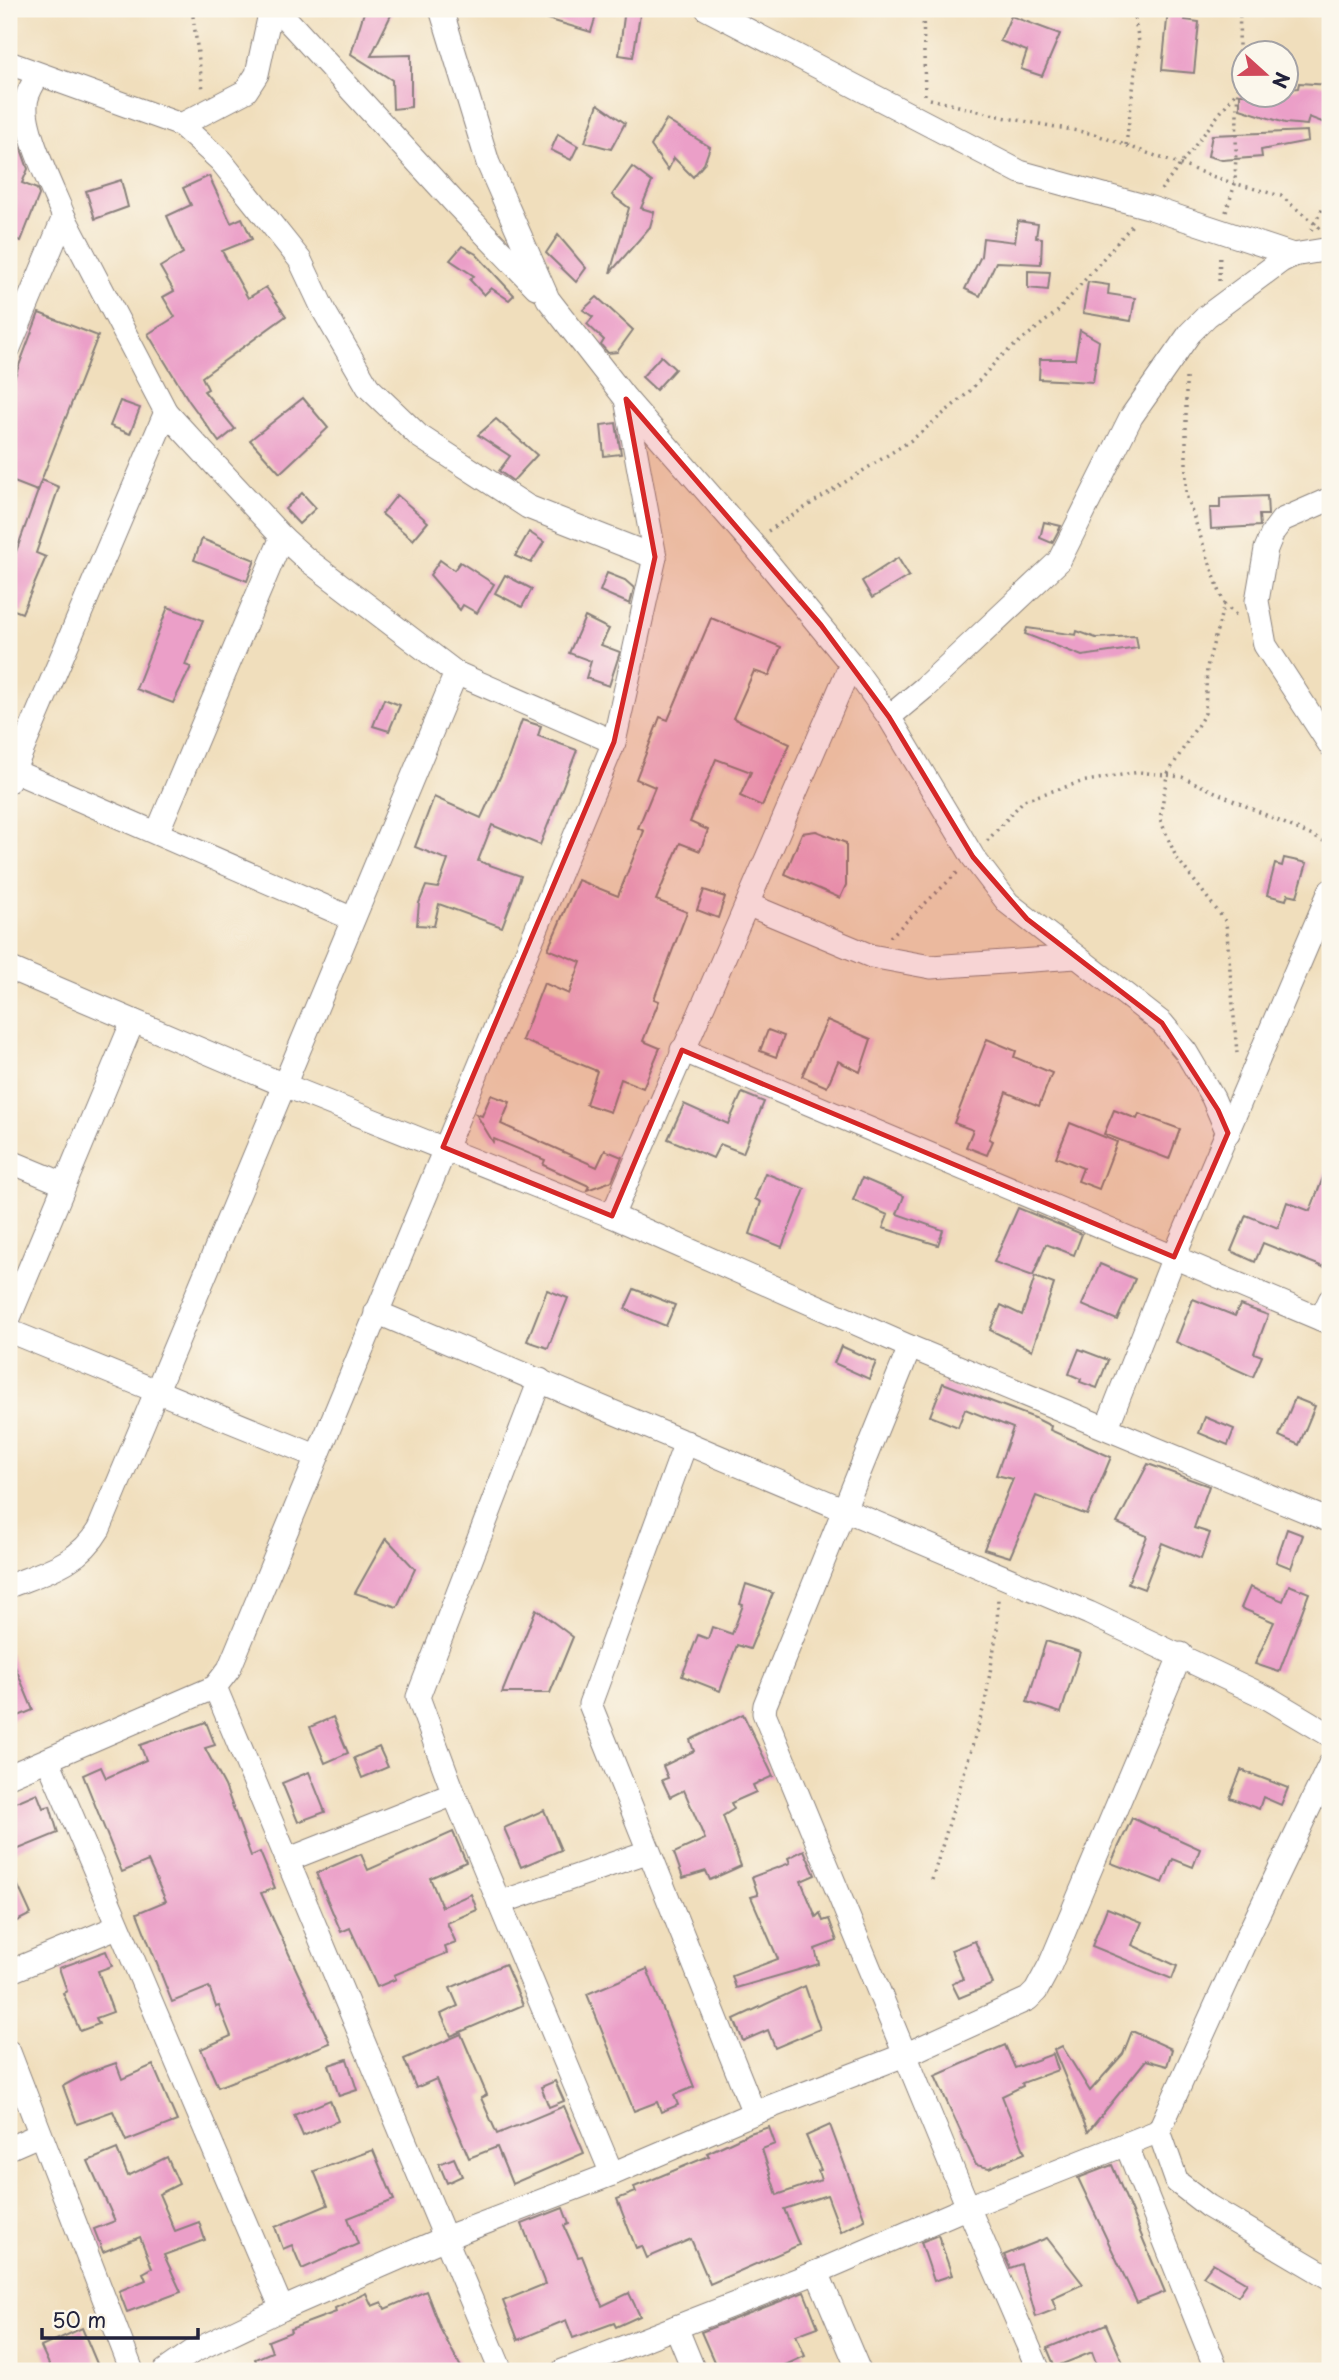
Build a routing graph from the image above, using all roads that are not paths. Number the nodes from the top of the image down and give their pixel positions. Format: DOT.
graph roads {
  1 [pos="271,9"];
  2 [pos="277,9"];
  3 [pos="441,9"];
  4 [pos="707,9"];
  5 [pos="9,63"];
  6 [pos="38,75"];
  7 [pos="181,125"];
  8 [pos="64,217"];
  9 [pos="1327,240"];
  10 [pos="1293,255"];
  11 [pos="548,299"];
  12 [pos="9,348"];
  13 [pos="626,399"];
  14 [pos="166,412"];
  15 [pos="1330,499"];
  16 [pos="282,537"];
  17 [pos="654,557"];
  18 [pos="851,664"];
  19 [pos="456,673"];
  20 [pos="889,716"];
  21 [pos="614,742"];
  22 [pos="1330,745"];
  23 [pos="10,774"];
  24 [pos="157,834"];
  25 [pos="1330,891"];
  26 [pos="749,905"];
  27 [pos="353,919"];
  28 [pos="1076,957"];
  29 [pos="9,968"];
  30 [pos="133,1021"];
  31 [pos="682,1050"];
  32 [pos="284,1085"];
  33 [pos="1228,1133"];
  34 [pos="443,1147"];
  35 [pos="9,1161"];
  36 [pos="64,1184"];
  37 [pos="612,1216"];
  38 [pos="1174,1258"];
  39 [pos="376,1311"];
  40 [pos="1327,1314"];
  41 [pos="9,1318"];
  42 [pos="9,1331"];
  43 [pos="910,1348"];
  44 [pos="540,1380"];
  45 [pos="158,1391"];
  46 [pos="1107,1427"];
  47 [pos="686,1442"];
  48 [pos="316,1456"];
  49 [pos="842,1508"];
  50 [pos="1330,1521"];
  51 [pos="9,1586"];
  52 [pos="1181,1654"];
  53 [pos="215,1687"];
  54 [pos="1330,1735"];
  55 [pos="48,1760"];
  56 [pos="1330,1764"];
  57 [pos="9,1776"];
  58 [pos="454,1794"];
  59 [pos="647,1852"];
  60 [pos="287,1860"];
  61 [pos="499,1903"];
  62 [pos="117,1927"];
  63 [pos="9,1972"];
  64 [pos="9,2052"];
  65 [pos="907,2054"];
  66 [pos="754,2113"];
  67 [pos="1159,2131"];
  68 [pos="39,2135"];
  69 [pos="1126,2144"];
  70 [pos="9,2148"];
  71 [pos="612,2174"];
  72 [pos="968,2207"];
  73 [pos="445,2238"];
  74 [pos="817,2272"];
  75 [pos="1330,2278"];
  76 [pos="282,2309"];
  77 [pos="676,2327"];
  78 [pos="132,2371"];
  79 [pos="165,2371"];
  80 [pos="501,2371"];
  81 [pos="564,2371"];
  82 [pos="694,2371"];
  83 [pos="859,2371"];
  84 [pos="1039,2371"];
  85 [pos="1217,2371"];
  1 -- 7 [label="street"];
  2 -- 11 [label="street"];
  3 -- 11 [label="street"];
  4 -- 10 [label="street"];
  5 -- 6 [label="street"];
  6 -- 7 [label="street"];
  6 -- 8 [label="street"];
  7 -- 17 [label="street"];
  8 -- 12 [label="street"];
  8 -- 14 [label="street"];
  9 -- 10 [label="street"];
  10 -- 20 [label="street"];
  11 -- 13 [label="street"];
  13 -- 17 [label="street"];
  13 -- 18 [label="street"];
  14 -- 16 [label="street"];
  14 -- 23 [label="street"];
  15 -- 22 [label="street"];
  16 -- 19 [label="street"];
  16 -- 24 [label="street"];
  17 -- 21 [label="street"];
  18 -- 20 [label="street"];
  18 -- 26 [label="street"];
  19 -- 21 [label="street"];
  19 -- 27 [label="street"];
  20 -- 28 [label="street"];
  21 -- 34 [label="street"];
  23 -- 24 [label="street"];
  24 -- 27 [label="street"];
  25 -- 33 [label="street"];
  26 -- 28 [label="street"];
  26 -- 31 [label="street"];
  27 -- 32 [label="street"];
  28 -- 33 [label="street"];
  29 -- 30 [label="street"];
  30 -- 32 [label="street"];
  30 -- 36 [label="street"];
  31 -- 37 [label="street"];
  31 -- 38 [label="street"];
  32 -- 34 [label="street"];
  32 -- 45 [label="street"];
  33 -- 38 [label="street"];
  34 -- 37 [label="street"];
  34 -- 39 [label="street"];
  35 -- 36 [label="street"];
  36 -- 41 [label="street"];
  37 -- 43 [label="street"];
  38 -- 40 [label="street"];
  38 -- 46 [label="street"];
  39 -- 44 [label="street"];
  39 -- 48 [label="street"];
  42 -- 45 [label="street"];
  43 -- 46 [label="street"];
  43 -- 49 [label="street"];
  44 -- 47 [label="street"];
  44 -- 58 [label="street"];
  45 -- 48 [label="street"];
  45 -- 51 [label="street"];
  46 -- 50 [label="street"];
  47 -- 49 [label="street"];
  47 -- 59 [label="street"];
  48 -- 53 [label="street"];
  49 -- 52 [label="street"];
  49 -- 65 [label="street"];
  52 -- 54 [label="street"];
  52 -- 65 [label="street"];
  53 -- 55 [label="street"];
  53 -- 60 [label="street"];
  55 -- 57 [label="street"];
  55 -- 62 [label="street"];
  56 -- 67 [label="street"];
  58 -- 60 [label="street"];
  58 -- 61 [label="street"];
  59 -- 61 [label="street"];
  59 -- 66 [label="street"];
  60 -- 73 [label="street"];
  61 -- 71 [label="street"];
  62 -- 63 [label="street"];
  62 -- 76 [label="street"];
  64 -- 68 [label="street"];
  65 -- 66 [label="street"];
  65 -- 72 [label="street"];
  66 -- 71 [label="street"];
  67 -- 69 [label="street"];
  67 -- 75 [label="street"];
  68 -- 70 [label="street"];
  68 -- 78 [label="street"];
  69 -- 72 [label="street"];
  69 -- 85 [label="street"];
  71 -- 73 [label="street"];
  72 -- 74 [label="street"];
  72 -- 84 [label="street"];
  73 -- 76 [label="street"];
  73 -- 80 [label="street"];
  74 -- 77 [label="street"];
  74 -- 83 [label="street"];
  76 -- 79 [label="street"];
  77 -- 81 [label="street"];
  77 -- 82 [label="street"];
}
